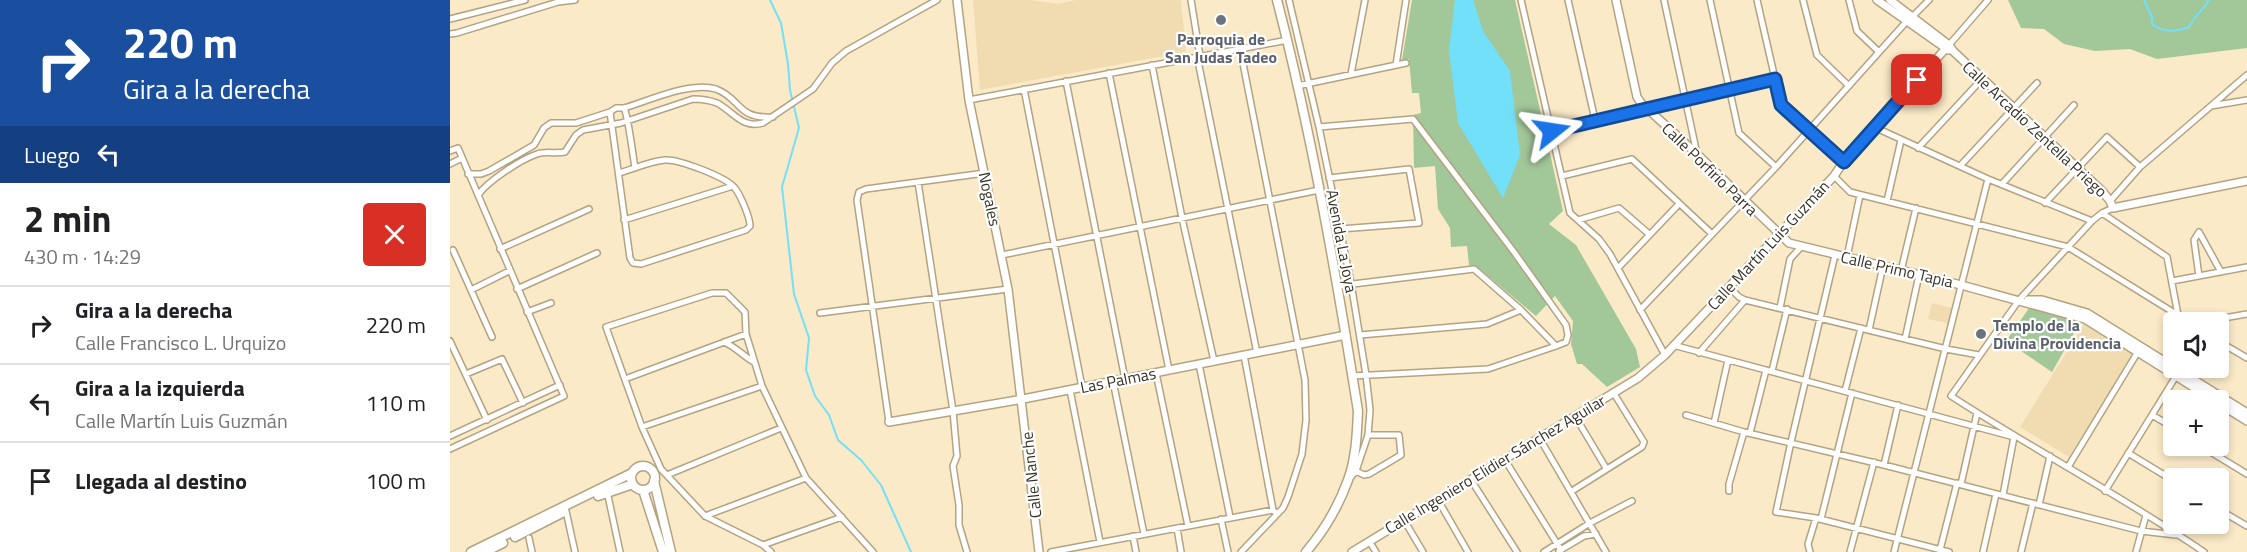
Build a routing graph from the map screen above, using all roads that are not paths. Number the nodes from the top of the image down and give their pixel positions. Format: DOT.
graph roads {
  1 [pos="525,0"];
  2 [pos="575,0"];
  3 [pos="937,0"];
  4 [pos="957,0"];
  5 [pos="1191,0"];
  6 [pos="1278,0"];
  7 [pos="1289,0"];
  8 [pos="1365,0"];
  9 [pos="1406,0"];
  10 [pos="1521,0"];
  11 [pos="1568,0"];
  12 [pos="1616,0"];
  13 [pos="1664,0"];
  14 [pos="1710,0"];
  15 [pos="1757,0"];
  16 [pos="1803,0"];
  17 [pos="1849,0"];
  18 [pos="1877,0"];
  19 [pos="1890,0"];
  20 [pos="1929,0"];
  21 [pos="1988,0"];
  22 [pos="450,19"];
  23 [pos="1909,20"];
  24 [pos="450,34"];
  25 [pos="1288,40"];
  26 [pos="1240,48"];
  27 [pos="1949,48"];
  28 [pos="1879,52"];
  29 [pos="1198,56"];
  30 [pos="1406,63"];
  31 [pos="1152,64"];
  32 [pos="1396,65"];
  33 [pos="1109,73"];
  34 [pos="1351,74"];
  35 [pos="2247,75"];
  36 [pos="1775,79"];
  37 [pos="1982,79"];
  38 [pos="1066,81"];
  39 [pos="1309,82"];
  40 [pos="2037,83"];
  41 [pos="1297,86"];
  42 [pos="1849,86"];
  43 [pos="1730,88"];
  44 [pos="1024,89"];
  45 [pos="1686,99"];
  46 [pos="969,100"];
  47 [pos="2247,100"];
  48 [pos="2074,105"];
  49 [pos="2210,107"];
  50 [pos="624,108"];
  51 [pos="1647,109"];
  52 [pos="2014,110"];
  53 [pos="610,112"];
  54 [pos="774,117"];
  55 [pos="628,120"];
  56 [pos="1594,120"];
  57 [pos="611,123"];
  58 [pos="1319,127"];
  59 [pos="1874,128"];
  60 [pos="1808,130"];
  61 [pos="1552,131"];
  62 [pos="2044,139"];
  63 [pos="1901,140"];
  64 [pos="630,144"];
  65 [pos="616,146"];
  66 [pos="1918,148"];
  67 [pos="450,151"];
  68 [pos="1697,154"];
  69 [pos="462,158"];
  70 [pos="1844,162"];
  71 [pos="450,164"];
  72 [pos="1960,166"];
  73 [pos="1776,167"];
  74 [pos="2140,167"];
  75 [pos="635,168"];
  76 [pos="2078,169"];
  77 [pos="619,173"];
  78 [pos="985,173"];
  79 [pos="468,174"];
  80 [pos="1562,176"];
  81 [pos="1834,176"];
  82 [pos="1329,178"];
  83 [pos="1988,179"];
  84 [pos="2247,181"];
  85 [pos="918,182"];
  86 [pos="2002,184"];
  87 [pos="733,186"];
  88 [pos="1319,190"];
  89 [pos="478,195"];
  90 [pos="1860,195"];
  91 [pos="1270,200"];
  92 [pos="1744,201"];
  93 [pos="1887,201"];
  94 [pos="2045,203"];
  95 [pos="1679,204"];
  96 [pos="2112,204"];
  97 [pos="1916,208"];
  98 [pos="588,209"];
  99 [pos="1227,209"];
  100 [pos="2102,213"];
  101 [pos="1182,218"];
  102 [pos="624,220"];
  103 [pos="1578,220"];
  104 [pos="2092,222"];
  105 [pos="1976,223"];
  106 [pos="1140,227"];
  107 [pos="1340,230"];
  108 [pos="1649,234"];
  109 [pos="1712,234"];
  110 [pos="1778,234"];
  111 [pos="1096,236"];
  112 [pos="1053,245"];
  113 [pos="1801,247"];
  114 [pos="2068,247"];
  115 [pos="500,249"];
  116 [pos="453,250"];
  117 [pos="597,253"];
  118 [pos="1002,255"];
  119 [pos="1835,255"];
  120 [pos="1847,257"];
  121 [pos="1883,266"];
  122 [pos="2247,267"];
  123 [pos="1618,268"];
  124 [pos="509,271"];
  125 [pos="1902,271"];
  126 [pos="2221,272"];
  127 [pos="1919,275"];
  128 [pos="2199,276"];
  129 [pos="2172,281"];
  130 [pos="1351,283"];
  131 [pos="1961,285"];
  132 [pos="1337,286"];
  133 [pos="1729,287"];
  134 [pos="518,289"];
  135 [pos="1008,289"];
  136 [pos="471,290"];
  137 [pos="935,299"];
  138 [pos="1745,300"];
  139 [pos="2019,300"];
  140 [pos="551,303"];
  141 [pos="872,308"];
  142 [pos="1780,308"];
  143 [pos="1787,309"];
  144 [pos="1521,310"];
  145 [pos="1640,310"];
  146 [pos="527,312"];
  147 [pos="2173,312"];
  148 [pos="2177,312"];
  149 [pos="820,313"];
  150 [pos="2247,314"];
  151 [pos="2229,317"];
  152 [pos="1821,318"];
  153 [pos="1861,328"];
  154 [pos="1869,330"];
  155 [pos="746,334"];
  156 [pos="1360,334"];
  157 [pos="1346,335"];
  158 [pos="492,337"];
  159 [pos="1905,339"];
  160 [pos="450,340"];
  161 [pos="724,342"];
  162 [pos="1298,345"];
  163 [pos="1673,345"];
  164 [pos="1556,346"];
  165 [pos="2229,347"];
  166 [pos="1946,349"];
  167 [pos="2139,350"];
  168 [pos="1257,353"];
  169 [pos="1699,353"];
  170 [pos="1665,354"];
  171 [pos="1244,355"];
  172 [pos="1979,355"];
  173 [pos="2247,358"];
  174 [pos="1728,360"];
  175 [pos="1214,361"];
  176 [pos="754,362"];
  177 [pos="1200,364"];
  178 [pos="2163,364"];
  179 [pos="1169,370"];
  180 [pos="1769,371"];
  181 [pos="1156,373"];
  182 [pos="466,374"];
  183 [pos="1366,375"];
  184 [pos="1352,376"];
  185 [pos="1638,378"];
  186 [pos="2174,378"];
  187 [pos="2186,378"];
  188 [pos="2188,378"];
  189 [pos="625,379"];
  190 [pos="1125,379"];
  191 [pos="1113,381"];
  192 [pos="1806,381"];
  193 [pos="560,386"];
  194 [pos="762,386"];
  195 [pos="1082,387"];
  196 [pos="1070,390"];
  197 [pos="2201,390"];
  198 [pos="1845,391"];
  199 [pos="1612,392"];
  200 [pos="1852,393"];
  201 [pos="1023,399"];
  202 [pos="523,403"];
  203 [pos="1898,405"];
  204 [pos="2229,410"];
  205 [pos="953,411"];
  206 [pos="1930,413"];
  207 [pos="1977,413"];
  208 [pos="2247,413"];
  209 [pos="1686,415"];
  210 [pos="2151,415"];
  211 [pos="1575,416"];
  212 [pos="487,420"];
  213 [pos="2247,421"];
  214 [pos="889,422"];
  215 [pos="2163,422"];
  216 [pos="1714,423"];
  217 [pos="1974,425"];
  218 [pos="642,427"];
  219 [pos="782,428"];
  220 [pos="1747,432"];
  221 [pos="1368,435"];
  222 [pos="450,436"];
  223 [pos="2014,437"];
  224 [pos="1540,439"];
  225 [pos="1791,442"];
  226 [pos="450,448"];
  227 [pos="1837,453"];
  228 [pos="2128,453"];
  229 [pos="2050,456"];
  230 [pos="2217,456"];
  231 [pos="1505,460"];
  232 [pos="1874,462"];
  233 [pos="1884,465"];
  234 [pos="2068,467"];
  235 [pos="1606,468"];
  236 [pos="1356,471"];
  237 [pos="1915,472"];
  238 [pos="632,473"];
  239 [pos="2163,474"];
  240 [pos="2247,474"];
  241 [pos="667,475"];
  242 [pos="806,478"];
  243 [pos="1471,480"];
  244 [pos="654,481"];
  245 [pos="1348,481"];
  246 [pos="633,484"];
  247 [pos="1959,484"];
  248 [pos="643,490"];
  249 [pos="607,491"];
  250 [pos="1572,491"];
  251 [pos="1729,491"];
  252 [pos="2105,491"];
  253 [pos="2000,494"];
  254 [pos="1438,500"];
  255 [pos="1632,501"];
  256 [pos="2036,504"];
  257 [pos="566,511"];
  258 [pos="1275,512"];
  259 [pos="2146,515"];
  260 [pos="2229,515"];
  261 [pos="705,516"];
  262 [pos="842,517"];
  263 [pos="1230,518"];
  264 [pos="1221,519"];
  265 [pos="1819,519"];
  266 [pos="1404,520"];
  267 [pos="1590,524"];
  268 [pos="1188,526"];
  269 [pos="2247,526"];
  270 [pos="1177,528"];
  271 [pos="1856,528"];
  272 [pos="2141,531"];
  273 [pos="1144,534"];
  274 [pos="1596,534"];
  275 [pos="2178,535"];
  276 [pos="1133,536"];
  277 [pos="529,538"];
  278 [pos="1898,539"];
  279 [pos="1369,541"];
  280 [pos="1100,542"];
  281 [pos="763,544"];
  282 [pos="1090,544"];
  283 [pos="1558,549"];
  284 [pos="1940,550"];
  285 [pos="2197,550"];
  286 [pos="471,552"];
  287 [pos="484,552"];
  288 [pos="532,552"];
  289 [pos="575,552"];
  290 [pos="620,552"];
  291 [pos="663,552"];
  292 [pos="671,552"];
  293 [pos="771,552"];
  294 [pos="873,552"];
  295 [pos="968,552"];
  296 [pos="1040,552"];
  297 [pos="1051,552"];
  298 [pos="1092,552"];
  299 [pos="1136,552"];
  300 [pos="1181,552"];
  301 [pos="1228,552"];
  302 [pos="1241,552"];
  303 [pos="1306,552"];
  304 [pos="1352,552"];
  305 [pos="1376,552"];
  306 [pos="1423,552"];
  307 [pos="1468,552"];
  308 [pos="1517,552"];
  309 [pos="1544,552"];
  310 [pos="1606,552"];
  311 [pos="1810,552"];
  312 [pos="1850,552"];
  313 [pos="1894,552"];
  314 [pos="1949,552"];
  315 [pos="1983,552"];
  316 [pos="2021,552"];
  317 [pos="2136,552"];
  318 [pos="2204,552"];
  1 -- 22 [label="street"];
  2 -- 24 [label="street"];
  3 -- 54 [label="street"];
  4 -- 46 [label="street, Nogales"];
  5 -- 29 [label="street"];
  6 -- 25 [label="main road, Avenida La Joya"];
  7 -- 39 [label="street, Avenida La Joya"];
  8 -- 34 [label="street"];
  9 -- 32 [label="street"];
  10 -- 61 [label="street"];
  11 -- 56 [label="street"];
  12 -- 51 [label="street, Calle Porfirio Parra"];
  13 -- 45 [label="street"];
  14 -- 43 [label="street"];
  15 -- 36 [label="street"];
  16 -- 42 [label="street"];
  17 -- 28 [label="street"];
  18 -- 23 [label="street, Calle Arcadio Zentella Priego"];
  19 -- 23 [label="street, Calle Arcadio Zentella Priego"];
  20 -- 23 [label="street"];
  21 -- 27 [label="street, Calle Martín Luis Guzmán"];
  23 -- 27 [label="street, Calle Arcadio Zentella Priego"];
  23 -- 28 [label="street"];
  25 -- 26 [label="street"];
  25 -- 41 [label="main road, Avenida La Joya"];
  26 -- 29 [label="street"];
  26 -- 91 [label="street"];
  27 -- 37 [label="street, Calle Arcadio Zentella Priego"];
  27 -- 59 [label="street, Calle Martín Luis Guzmán"];
  28 -- 42 [label="street"];
  29 -- 31 [label="street"];
  29 -- 99 [label="street"];
  30 -- 32 [label="street"];
  31 -- 33 [label="street"];
  31 -- 101 [label="street"];
  32 -- 34 [label="street"];
  33 -- 38 [label="street"];
  33 -- 106 [label="street"];
  34 -- 39 [label="street"];
  35 -- 49 [label="street"];
  36 -- 43 [label="street"];
  36 -- 60 [label="street"];
  37 -- 52 [label="street, Calle Arcadio Zentella Priego"];
  37 -- 66 [label="street"];
  38 -- 44 [label="street"];
  38 -- 111 [label="street"];
  39 -- 41 [label="street"];
  39 -- 58 [label="street, Avenida La Joya"];
  40 -- 52 [label="street"];
  41 -- 88 [label="main road, Avenida La Joya"];
  42 -- 60 [label="street"];
  43 -- 45 [label="street"];
  43 -- 73 [label="street"];
  44 -- 46 [label="street"];
  44 -- 112 [label="street"];
  45 -- 51 [label="street"];
  45 -- 68 [label="street"];
  46 -- 78 [label="street, Nogales"];
  47 -- 49 [label="street"];
  48 -- 62 [label="street"];
  49 -- 74 [label="street"];
  50 -- 53 [label="street"];
  50 -- 54 [label="street"];
  50 -- 55 [label="street"];
  51 -- 56 [label="street"];
  51 -- 68 [label="street, Calle Porfirio Parra"];
  52 -- 62 [label="street, Calle Arcadio Zentella Priego"];
  52 -- 72 [label="street"];
  53 -- 57 [label="street"];
  53 -- 79 [label="street"];
  54 -- 55 [label="street"];
  55 -- 57 [label="street"];
  55 -- 64 [label="street"];
  56 -- 61 [label="street"];
  57 -- 65 [label="street"];
  57 -- 89 [label="street"];
  58 -- 82 [label="street, Avenida La Joya"];
  58 -- 164 [label="street"];
  59 -- 63 [label="street"];
  59 -- 70 [label="street, Calle Martín Luis Guzmán"];
  60 -- 70 [label="street"];
  60 -- 73 [label="street"];
  61 -- 80 [label="street"];
  62 -- 76 [label="street, Calle Arcadio Zentella Priego"];
  62 -- 86 [label="street"];
  63 -- 66 [label="street"];
  63 -- 93 [label="street"];
  64 -- 65 [label="street"];
  64 -- 75 [label="street"];
  65 -- 77 [label="street"];
  66 -- 72 [label="street"];
  67 -- 69 [label="street"];
  68 -- 92 [label="street, Calle Porfirio Parra"];
  69 -- 71 [label="street"];
  69 -- 79 [label="street"];
  70 -- 81 [label="street, Calle Martín Luis Guzmán"];
  72 -- 83 [label="street"];
  73 -- 92 [label="street"];
  74 -- 76 [label="street"];
  74 -- 96 [label="street"];
  75 -- 77 [label="street"];
  75 -- 87 [label="street"];
  76 -- 94 [label="street"];
  76 -- 96 [label="street, Calle Arcadio Zentella Priego"];
  77 -- 102 [label="street"];
  78 -- 85 [label="street"];
  78 -- 118 [label="street, Nogales"];
  79 -- 89 [label="street"];
  80 -- 95 [label="street"];
  80 -- 103 [label="street"];
  81 -- 90 [label="street"];
  81 -- 110 [label="street, Calle Martín Luis Guzmán"];
  82 -- 107 [label="street, Avenida La Joya"];
  82 -- 107 [label="street"];
  83 -- 86 [label="street"];
  83 -- 105 [label="street"];
  84 -- 96 [label="street"];
  85 -- 137 [label="street"];
  85 -- 141 [label="street"];
  86 -- 94 [label="street"];
  87 -- 102 [label="street"];
  87 -- 102 [label="street"];
  88 -- 91 [label="street"];
  88 -- 132 [label="main road, Avenida La Joya"];
  89 -- 115 [label="street"];
  90 -- 93 [label="street"];
  90 -- 120 [label="street"];
  91 -- 99 [label="street"];
  91 -- 162 [label="street"];
  92 -- 109 [label="street"];
  92 -- 110 [label="street, Calle Porfirio Parra"];
  93 -- 97 [label="street"];
  94 -- 104 [label="street"];
  95 -- 108 [label="street"];
  95 -- 109 [label="street"];
  96 -- 100 [label="street"];
  97 -- 105 [label="street"];
  97 -- 125 [label="street"];
  98 -- 115 [label="street"];
  99 -- 101 [label="street"];
  99 -- 168 [label="street"];
  100 -- 104 [label="street"];
  100 -- 129 [label="street"];
  101 -- 106 [label="street"];
  101 -- 175 [label="street"];
  103 -- 108 [label="street"];
  103 -- 123 [label="street"];
  104 -- 114 [label="street"];
  105 -- 114 [label="street"];
  105 -- 131 [label="street"];
  106 -- 111 [label="street"];
  106 -- 179 [label="street"];
  107 -- 130 [label="street, Avenida La Joya"];
  108 -- 123 [label="street"];
  109 -- 145 [label="street"];
  110 -- 113 [label="street, Calle Primo Tapia"];
  110 -- 133 [label="street, Calle Martín Luis Guzmán"];
  111 -- 112 [label="street"];
  111 -- 190 [label="street"];
  112 -- 118 [label="street"];
  112 -- 195 [label="street"];
  113 -- 119 [label="street, Calle Primo Tapia"];
  113 -- 142 [label="street"];
  114 -- 139 [label="street"];
  114 -- 147 [label="street"];
  115 -- 124 [label="street"];
  116 -- 136 [label="street"];
  117 -- 134 [label="street"];
  118 -- 135 [label="street, Nogales"];
  119 -- 120 [label="street, Calle Primo Tapia"];
  119 -- 152 [label="street"];
  120 -- 121 [label="street, Calle Primo Tapia"];
  121 -- 125 [label="street, Calle Primo Tapia"];
  121 -- 154 [label="street"];
  122 -- 126 [label="street"];
  123 -- 145 [label="street"];
  124 -- 134 [label="street"];
  124 -- 136 [label="street"];
  125 -- 127 [label="street, Calle Primo Tapia"];
  126 -- 128 [label="street"];
  126 -- 128 [label="street"];
  127 -- 131 [label="street, Calle Primo Tapia"];
  127 -- 159 [label="street"];
  128 -- 129 [label="street"];
  129 -- 148 [label="street"];
  130 -- 132 [label="street"];
  130 -- 144 [label="street"];
  130 -- 156 [label="street, Avenida La Joya"];
  131 -- 139 [label="street, Calle Primo Tapia"];
  131 -- 166 [label="street"];
  132 -- 157 [label="main road, Avenida La Joya"];
  133 -- 138 [label="street"];
  133 -- 163 [label="street, Calle Martín Luis Guzmán"];
  134 -- 146 [label="street"];
  135 -- 137 [label="street"];
  135 -- 201 [label="street, Nogales"];
  136 -- 158 [label="street"];
  137 -- 141 [label="street"];
  137 -- 205 [label="street"];
  138 -- 142 [label="street"];
  138 -- 169 [label="street"];
  139 -- 167 [label="street, Calle Primo Tapia"];
  139 -- 172 [label="street"];
  140 -- 146 [label="street"];
  141 -- 149 [label="street"];
  141 -- 214 [label="street"];
  142 -- 143 [label="street"];
  143 -- 152 [label="street"];
  143 -- 180 [label="street"];
  144 -- 156 [label="street"];
  144 -- 164 [label="street"];
  145 -- 170 [label="street"];
  146 -- 193 [label="street"];
  150 -- 151 [label="street"];
  152 -- 153 [label="street"];
  152 -- 192 [label="street"];
  153 -- 154 [label="street"];
  153 -- 198 [label="street"];
  154 -- 159 [label="street"];
  155 -- 161 [label="street"];
  155 -- 176 [label="street"];
  155 -- 189 [label="street"];
  156 -- 183 [label="street, Avenida La Joya"];
  157 -- 162 [label="street, Las Palmas"];
  157 -- 184 [label="main road, Avenida La Joya"];
  159 -- 166 [label="street"];
  160 -- 182 [label="street"];
  161 -- 176 [label="street"];
  161 -- 189 [label="street"];
  162 -- 168 [label="street, Las Palmas"];
  162 -- 258 [label="street"];
  163 -- 169 [label="street"];
  163 -- 170 [label="street, Calle Martín Luis Guzmán"];
  164 -- 183 [label="street"];
  165 -- 173 [label="street"];
  166 -- 172 [label="street"];
  166 -- 206 [label="street"];
  167 -- 178 [label="street, Calle Primo Tapia"];
  167 -- 234 [label="street"];
  168 -- 171 [label="street, Las Palmas"];
  169 -- 174 [label="street"];
  170 -- 185 [label="street, Calle Martín Luis Guzmán"];
  171 -- 175 [label="street, Las Palmas"];
  171 -- 258 [label="street"];
  172 -- 207 [label="street"];
  174 -- 180 [label="street"];
  174 -- 216 [label="street"];
  175 -- 177 [label="street, Las Palmas"];
  176 -- 194 [label="street"];
  177 -- 179 [label="street, Las Palmas"];
  177 -- 263 [label="street"];
  179 -- 181 [label="street, Las Palmas"];
  180 -- 192 [label="street"];
  180 -- 220 [label="street"];
  181 -- 190 [label="street, Las Palmas"];
  181 -- 268 [label="street"];
  182 -- 202 [label="street"];
  182 -- 212 [label="street"];
  183 -- 184 [label="street"];
  183 -- 221 [label="street, Avenida La Joya"];
  184 -- 245 [label="main road, Avenida La Joya"];
  185 -- 199 [label="street, Calle Ingeniero Elidier Sánchez Aguilar"];
  186 -- 210 [label="street"];
  187 -- 197 [label="street"];
  188 -- 208 [label="street"];
  189 -- 218 [label="street"];
  190 -- 191 [label="street, Las Palmas"];
  191 -- 195 [label="street, Las Palmas"];
  191 -- 273 [label="street"];
  192 -- 198 [label="street"];
  192 -- 225 [label="street"];
  193 -- 202 [label="street"];
  193 -- 226 [label="street"];
  194 -- 218 [label="street"];
  194 -- 219 [label="street"];
  195 -- 196 [label="street, Las Palmas"];
  196 -- 201 [label="street, Las Palmas"];
  196 -- 280 [label="street"];
  198 -- 200 [label="street"];
  199 -- 211 [label="street, Calle Ingeniero Elidier Sánchez Aguilar"];
  199 -- 235 [label="street"];
  200 -- 203 [label="street"];
  200 -- 227 [label="street"];
  201 -- 205 [label="street, Las Palmas"];
  201 -- 296 [label="street, Calle Nanche"];
  202 -- 212 [label="street"];
  203 -- 206 [label="street"];
  203 -- 233 [label="street"];
  204 -- 213 [label="street"];
  205 -- 214 [label="street, Las Palmas"];
  205 -- 295 [label="street"];
  206 -- 217 [label="street"];
  206 -- 237 [label="street"];
  207 -- 217 [label="street"];
  207 -- 223 [label="street"];
  209 -- 216 [label="street"];
  210 -- 215 [label="street"];
  210 -- 228 [label="street"];
  211 -- 224 [label="street, Calle Ingeniero Elidier Sánchez Aguilar"];
  211 -- 235 [label="street"];
  212 -- 222 [label="street"];
  216 -- 220 [label="street"];
  217 -- 223 [label="street"];
  217 -- 247 [label="street"];
  218 -- 241 [label="street"];
  219 -- 241 [label="street"];
  219 -- 242 [label="street"];
  220 -- 225 [label="street"];
  220 -- 251 [label="street"];
  221 -- 236 [label="street, Avenida La Joya"];
  221 -- 236 [label="street"];
  223 -- 229 [label="street"];
  223 -- 253 [label="street"];
  224 -- 231 [label="street, Calle Ingeniero Elidier Sánchez Aguilar"];
  224 -- 250 [label="street"];
  225 -- 227 [label="street"];
  225 -- 265 [label="street"];
  227 -- 232 [label="street"];
  227 -- 265 [label="street"];
  228 -- 239 [label="street"];
  228 -- 252 [label="street"];
  229 -- 234 [label="street"];
  229 -- 256 [label="street"];
  230 -- 240 [label="street"];
  231 -- 243 [label="street, Calle Ingeniero Elidier Sánchez Aguilar"];
  231 -- 283 [label="street"];
  232 -- 233 [label="street"];
  232 -- 271 [label="street"];
  233 -- 237 [label="street"];
  234 -- 252 [label="street"];
  235 -- 250 [label="street"];
  236 -- 245 [label="street, Avenida La Joya"];
  237 -- 247 [label="street"];
  237 -- 278 [label="street"];
  238 -- 244 [label="main road"];
  238 -- 246 [label="main road"];
  238 -- 286 [label="main road"];
  241 -- 261 [label="street"];
  242 -- 261 [label="street"];
  242 -- 262 [label="street"];
  243 -- 254 [label="street, Calle Ingeniero Elidier Sánchez Aguilar"];
  243 -- 308 [label="street"];
  244 -- 248 [label="main road"];
  244 -- 292 [label="main road"];
  245 -- 303 [label="main road, Avenida La Joya"];
  246 -- 248 [label="main road"];
  246 -- 249 [label="main road"];
  247 -- 253 [label="street"];
  247 -- 284 [label="street"];
  248 -- 291 [label="main road"];
  249 -- 257 [label="main road"];
  249 -- 290 [label="street"];
  250 -- 267 [label="street"];
  252 -- 259 [label="street"];
  253 -- 256 [label="street"];
  253 -- 315 [label="street"];
  254 -- 266 [label="street, Calle Ingeniero Elidier Sánchez Aguilar"];
  254 -- 307 [label="street"];
  255 -- 267 [label="street"];
  256 -- 272 [label="street"];
  256 -- 316 [label="street"];
  257 -- 287 [label="main road"];
  257 -- 289 [label="street"];
  258 -- 263 [label="street"];
  258 -- 302 [label="street"];
  259 -- 272 [label="street"];
  259 -- 275 [label="street"];
  260 -- 269 [label="street"];
  261 -- 281 [label="street"];
  262 -- 281 [label="street"];
  262 -- 294 [label="street"];
  263 -- 264 [label="street"];
  264 -- 268 [label="street"];
  264 -- 301 [label="street"];
  265 -- 271 [label="street"];
  265 -- 311 [label="street"];
  266 -- 279 [label="street, Calle Ingeniero Elidier Sánchez Aguilar"];
  266 -- 306 [label="street"];
  267 -- 274 [label="street"];
  267 -- 283 [label="street"];
  268 -- 270 [label="street"];
  270 -- 273 [label="street"];
  270 -- 300 [label="street"];
  271 -- 278 [label="street"];
  271 -- 312 [label="street"];
  272 -- 275 [label="street"];
  272 -- 317 [label="street"];
  273 -- 276 [label="street"];
  274 -- 283 [label="street"];
  274 -- 310 [label="street"];
  275 -- 285 [label="street"];
  276 -- 280 [label="street"];
  276 -- 299 [label="street"];
  277 -- 288 [label="street"];
  278 -- 284 [label="street"];
  278 -- 313 [label="street"];
  279 -- 304 [label="street, Calle Ingeniero Elidier Sánchez Aguilar"];
  279 -- 305 [label="street"];
  280 -- 282 [label="street"];
  281 -- 293 [label="street"];
  282 -- 297 [label="street"];
  282 -- 298 [label="street"];
  283 -- 309 [label="street"];
  284 -- 314 [label="street"];
  285 -- 318 [label="street"];
}
